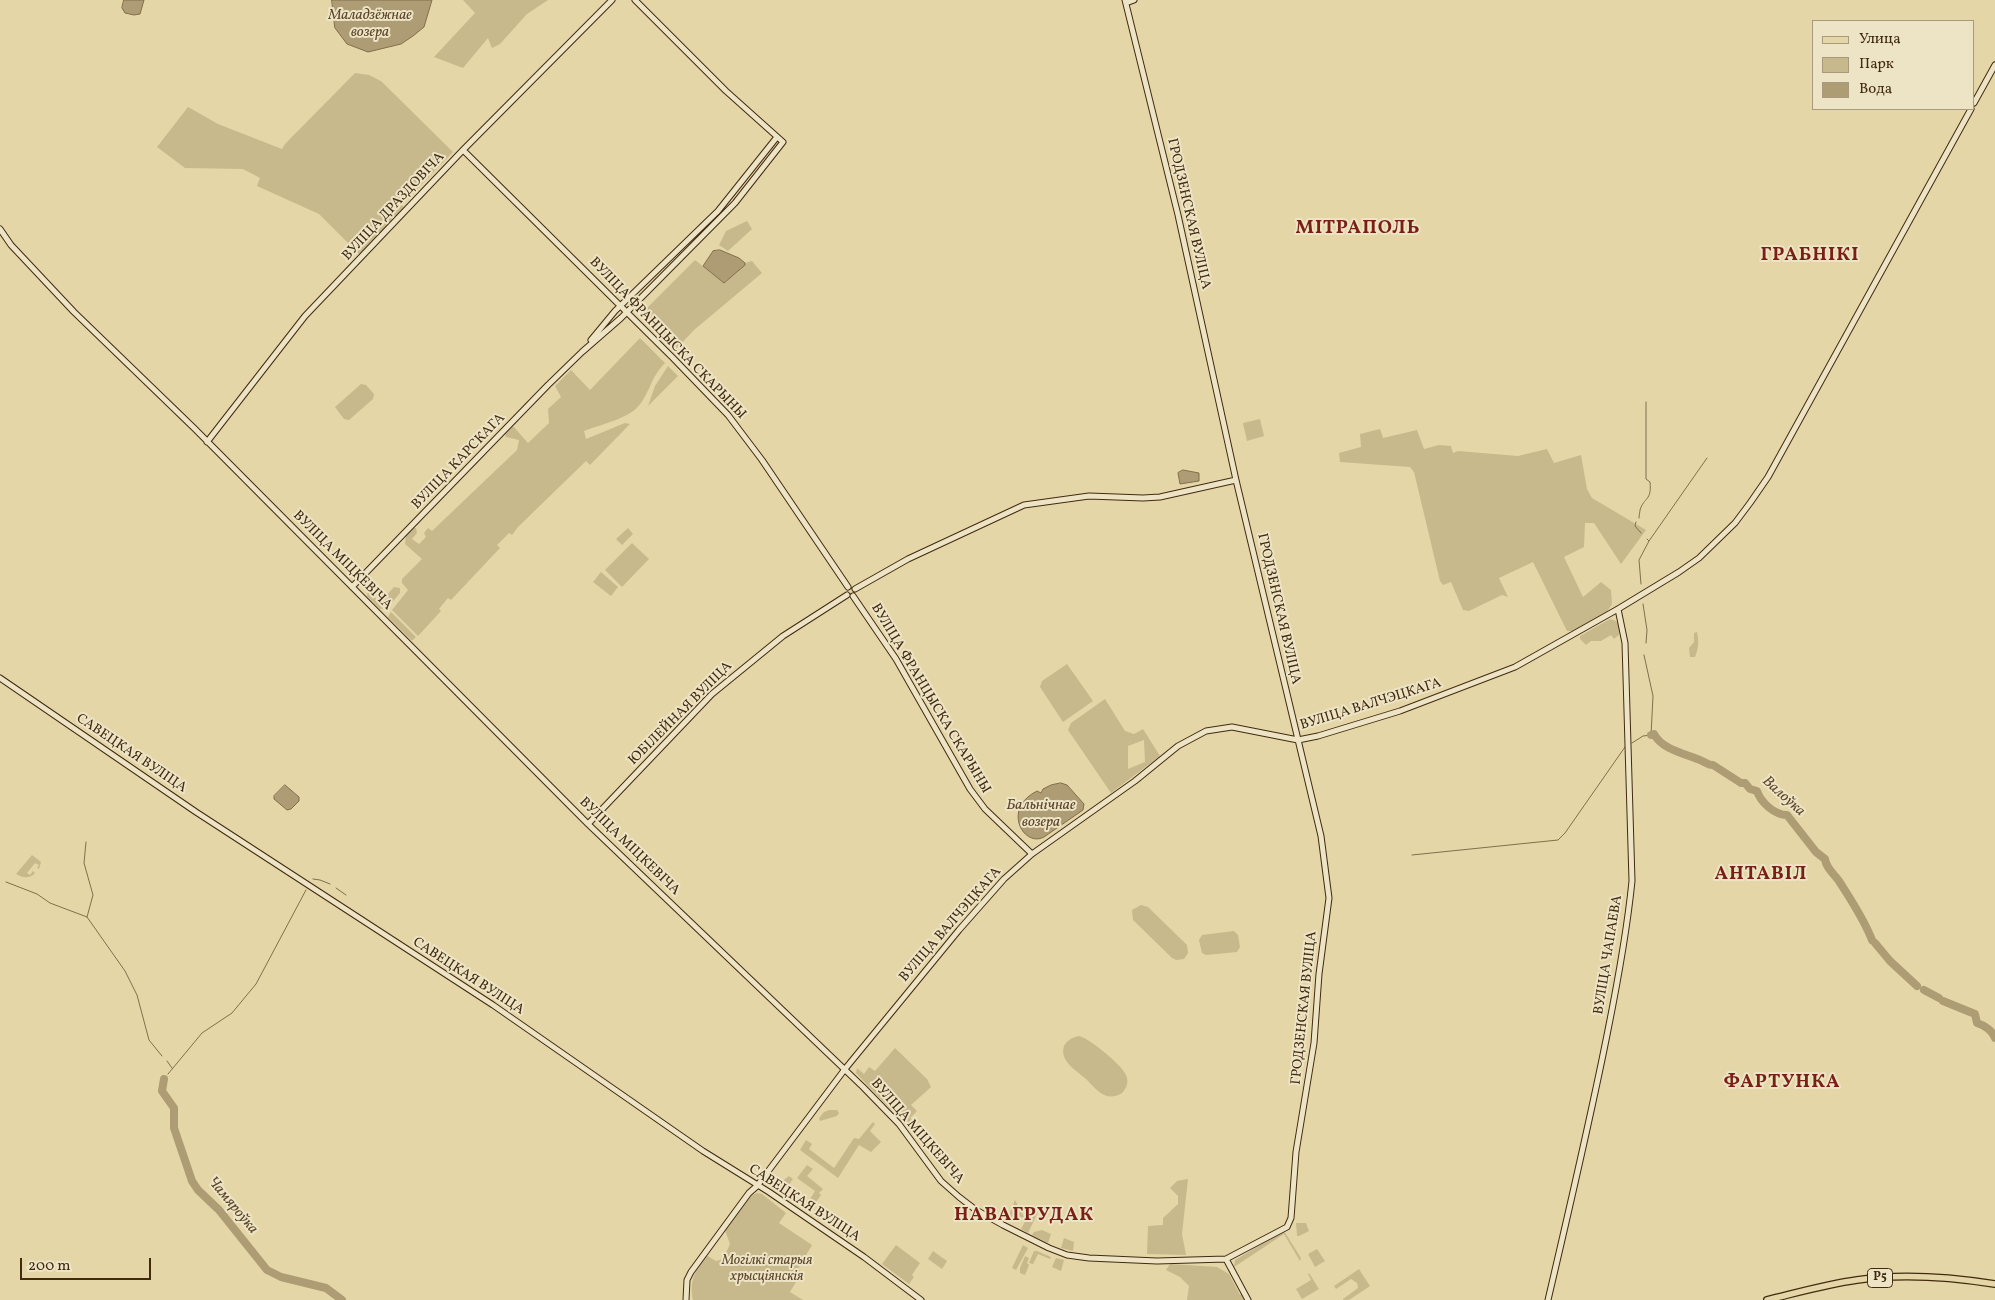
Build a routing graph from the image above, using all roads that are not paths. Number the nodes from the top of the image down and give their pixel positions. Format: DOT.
graph roads {
  1 [pos="612,0"];
  2 [pos="635,0"];
  3 [pos="1134,0"];
  4 [pos="1125,1"];
  5 [pos="1995,65"];
  6 [pos="1975,101"];
  7 [pos="1970,110"];
  8 [pos="776,136"];
  9 [pos="463,150"];
  10 [pos="0,229"];
  11 [pos="621,306"];
  12 [pos="627,312"];
  13 [pos="582,352"];
  14 [pos="207,442"];
  15 [pos="1236,480"];
  16 [pos="352,587"];
  17 [pos="848,588"];
  18 [pos="855,589"];
  19 [pos="850,595"];
  20 [pos="1618,609"];
  21 [pos="0,678"];
  22 [pos="1298,740"];
  23 [pos="588,824"];
  24 [pos="1032,854"];
  25 [pos="845,1069"];
  26 [pos="758,1186"];
  27 [pos="1226,1259"];
  28 [pos="1995,1284"];
  29 [pos="686,1300"];
  30 [pos="921,1300"];
  31 [pos="1248,1300"];
  32 [pos="1548,1300"];
  33 [pos="1767,1300"];
  1 -- 9 [label="street, ВУЛІЦА ДРАЗДОВІЧА"];
  2 -- 8 [label="street"];
  3 -- 4 [label="street"];
  4 -- 15 [label="street, ГРОДЗЕНСКАЯ ВУЛІЦА"];
  5 -- 6 [label="street"];
  7 -- 20 [label="street, ВУЛІЦА ВАЛЧЭЦКАГА"];
  8 -- 11 [label="street, ВУЛІЦА КАРСКАГА"];
  8 -- 12 [label="street, ВУЛІЦА КАРСКАГА"];
  9 -- 11 [label="street, ВУЛІЦА ФРАНЦЫСКА СКАРЫНЫ"];
  9 -- 14 [label="street, ВУЛІЦА ДРАЗДОВІЧА"];
  10 -- 14 [label="street, ВУЛІЦА МІЦКЕВІЧА"];
  11 -- 12 [label="street, ВУЛІЦА ФРАНЦЫСКА СКАРЫНЫ"];
  11 -- 13 [label="street, ВУЛІЦА КАРСКАГА"];
  12 -- 13 [label="street, ВУЛІЦА КАРСКАГА"];
  12 -- 17 [label="street, ВУЛІЦА ФРАНЦЫСКА СКАРЫНЫ"];
  13 -- 16 [label="street, ВУЛІЦА КАРСКАГА"];
  14 -- 16 [label="street, ВУЛІЦА МІЦКЕВІЧА"];
  15 -- 18 [label="street"];
  15 -- 22 [label="street, ГРОДЗЕНСКАЯ ВУЛІЦА"];
  16 -- 23 [label="street, ВУЛІЦА МІЦКЕВІЧА"];
  17 -- 18 [label="street"];
  17 -- 19 [label="street"];
  18 -- 19 [label="street"];
  19 -- 23 [label="street, ЮБІЛЕЙНАЯ ВУЛІЦА"];
  19 -- 24 [label="street, ВУЛІЦА ФРАНЦЫСКА СКАРЫНЫ"];
  20 -- 22 [label="street, ВУЛІЦА ВАЛЧЭЦКАГА"];
  20 -- 32 [label="street, ВУЛІЦА ЧАПАЕВА"];
  21 -- 26 [label="street, САВЕЦКАЯ ВУЛІЦА"];
  22 -- 24 [label="street, ВУЛІЦА ВАЛЧЭЦКАГА"];
  22 -- 27 [label="street, ГРОДЗЕНСКАЯ ВУЛІЦА"];
  23 -- 25 [label="street, ВУЛІЦА МІЦКЕВІЧА"];
  24 -- 25 [label="street, ВУЛІЦА ВАЛЧЭЦКАГА"];
  25 -- 26 [label="street, ВУЛІЦА ВАЛЧЭЦКАГА"];
  25 -- 27 [label="street, ВУЛІЦА МІЦКЕВІЧА"];
  26 -- 29 [label="street, ВУЛІЦА ВАЛЧЭЦКАГА"];
  26 -- 30 [label="street, САВЕЦКАЯ ВУЛІЦА"];
  27 -- 31 [label="street"];
  28 -- 33 [label="main road, Р5"];
}
